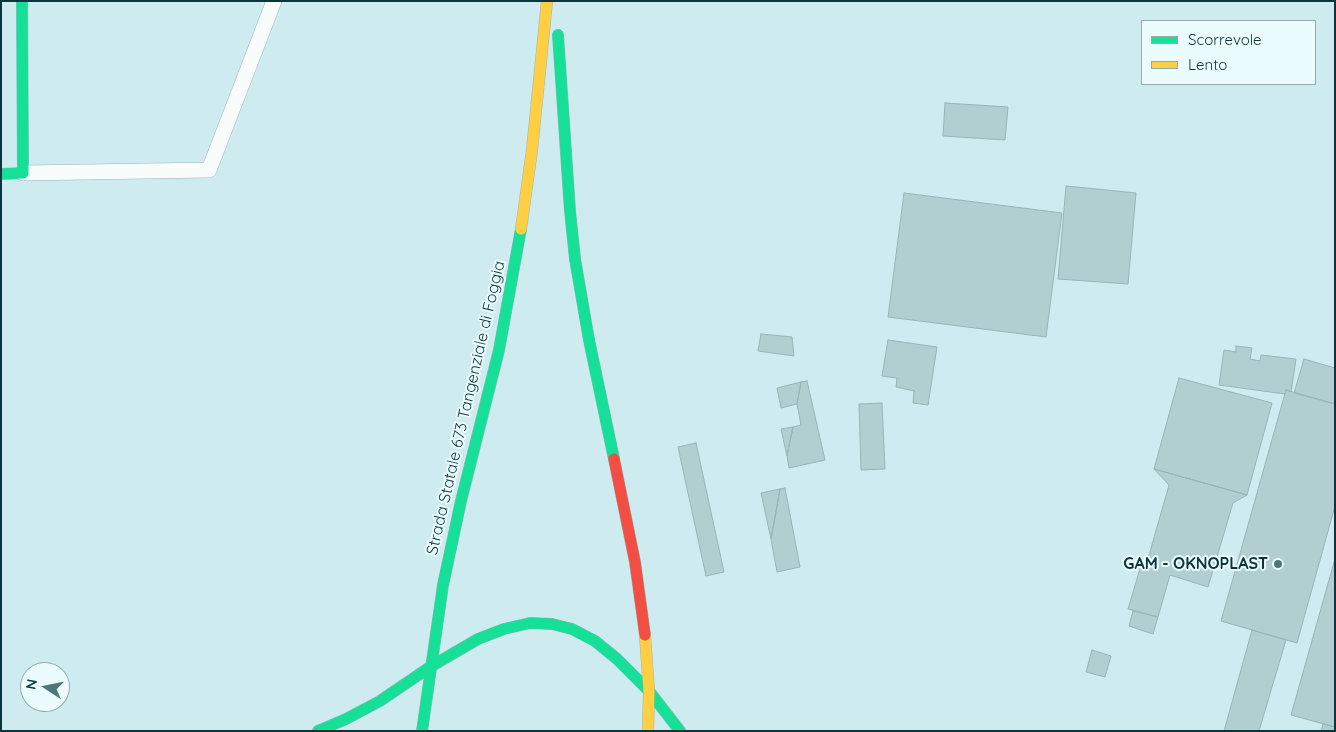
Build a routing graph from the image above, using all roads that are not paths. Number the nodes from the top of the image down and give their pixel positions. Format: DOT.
graph roads {
  1 [pos="22,1"];
  2 [pos="274,1"];
  3 [pos="548,1"];
  4 [pos="556,1"];
  5 [pos="23,173"];
  6 [pos="1,174"];
  7 [pos="430,668"];
  8 [pos="649,691"];
  9 [pos="318,731"];
  10 [pos="422,731"];
  11 [pos="648,731"];
  12 [pos="680,731"];
  1 -- 5 [label="main road"];
  2 -- 5 [label="lane"];
  3 -- 7 [label="main road, Strada Statale 673 Tangenziale di Foggia"];
  4 -- 8 [label="main road"];
  5 -- 6 [label="main road"];
  7 -- 8 [label="main road"];
  7 -- 9 [label="main road"];
  7 -- 10 [label="main road, Strada Statale 673 Tangenziale di Foggia"];
  8 -- 11 [label="main road"];
  8 -- 12 [label="main road"];
}
